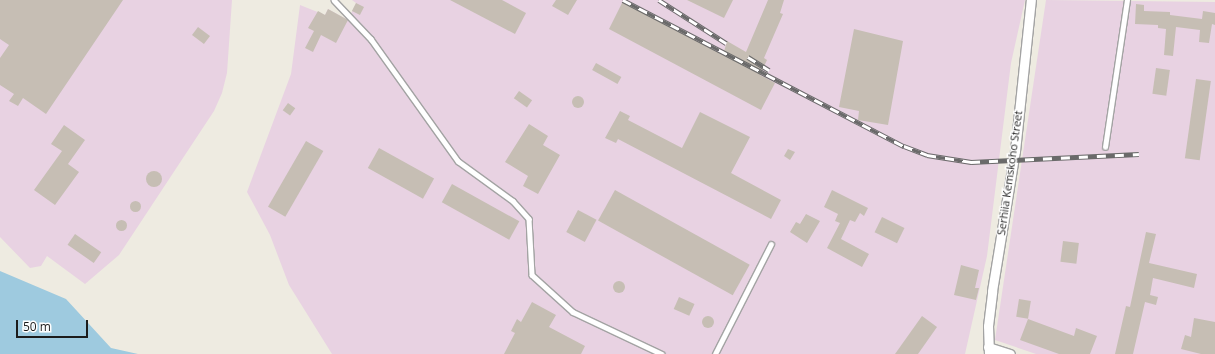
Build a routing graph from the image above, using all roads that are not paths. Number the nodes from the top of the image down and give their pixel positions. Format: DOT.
graph roads {
  1 [pos="334,0"];
  2 [pos="1031,0"];
  3 [pos="1127,0"];
  4 [pos="1105,147"];
  5 [pos="771,244"];
  6 [pos="989,350"];
  7 [pos="662,354"];
  8 [pos="715,354"];
  9 [pos="1010,354"];
  1 -- 7 [label="lane"];
  2 -- 6 [label="street, Serhiia Kemskoho Street"];
  3 -- 4 [label="lane"];
  5 -- 8 [label="lane"];
  6 -- 9 [label="street"];
}
